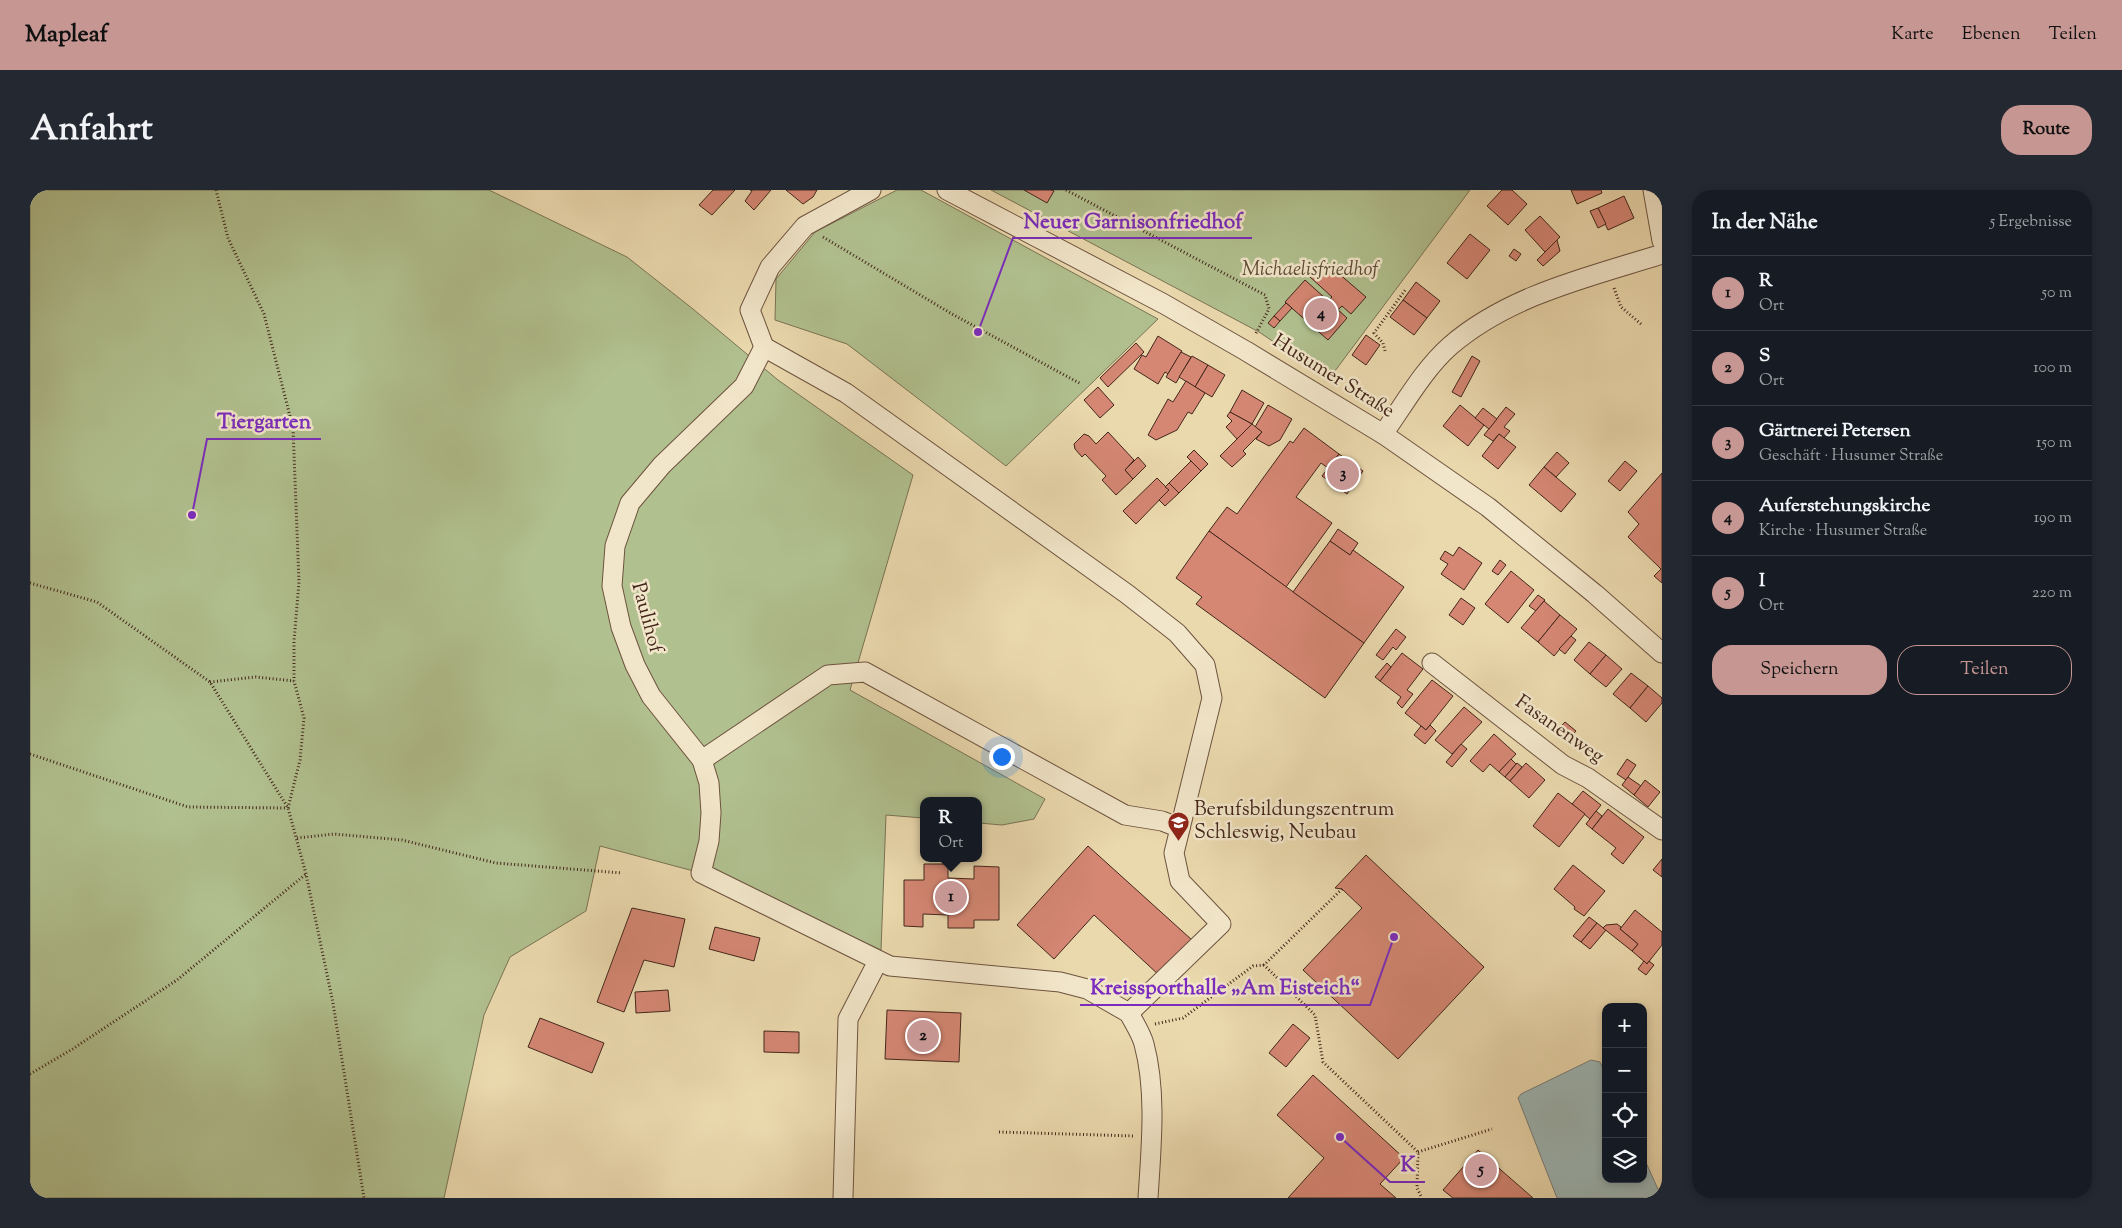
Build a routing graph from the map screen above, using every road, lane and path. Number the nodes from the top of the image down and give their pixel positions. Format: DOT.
graph roads {
  1 [pos="216,190"];
  2 [pos="871,190"];
  3 [pos="947,190"];
  4 [pos="1066,190"];
  5 [pos="1653,190"];
  6 [pos="824,237"];
  7 [pos="1662,241"];
  8 [pos="1662,254"];
  9 [pos="1406,289"];
  10 [pos="1615,290"];
  11 [pos="1641,324"];
  12 [pos="764,347"];
  13 [pos="1246,351"];
  14 [pos="1385,351"];
  15 [pos="1082,384"];
  16 [pos="1383,434"];
  17 [pos="30,582"];
  18 [pos="1662,652"];
  19 [pos="1432,664"];
  20 [pos="294,681"];
  21 [pos="210,682"];
  22 [pos="30,754"];
  23 [pos="702,760"];
  24 [pos="288,808"];
  25 [pos="1180,828"];
  26 [pos="1662,830"];
  27 [pos="297,838"];
  28 [pos="622,873"];
  29 [pos="306,874"];
  30 [pos="1342,889"];
  31 [pos="884,964"];
  32 [pos="1264,965"];
  33 [pos="1129,1013"];
  34 [pos="30,1074"];
  35 [pos="1492,1129"];
  36 [pos="999,1132"];
  37 [pos="1152,1136"];
  38 [pos="1418,1152"];
  39 [pos="364,1198"];
  40 [pos="843,1198"];
  41 [pos="1148,1198"];
  42 [pos="1422,1198"];
  1 -- 20 [label="path"];
  2 -- 12 [label="street"];
  3 -- 13 [label="street, Husumer Straße"];
  4 -- 13 [label="path"];
  5 -- 7 [label="street"];
  6 -- 15 [label="path"];
  8 -- 16 [label="street"];
  9 -- 14 [label="path"];
  10 -- 11 [label="path"];
  12 -- 23 [label="street, Paulihof"];
  12 -- 25 [label="street"];
  13 -- 16 [label="street, Husumer Straße"];
  16 -- 18 [label="street, Husumer Straße"];
  17 -- 21 [label="path"];
  19 -- 26 [label="street, Fasanenweg"];
  20 -- 21 [label="path"];
  20 -- 24 [label="path"];
  21 -- 24 [label="path"];
  22 -- 24 [label="path"];
  23 -- 25 [label="street"];
  23 -- 31 [label="street, Paulihof"];
  24 -- 27 [label="path"];
  25 -- 33 [label="street"];
  27 -- 28 [label="path"];
  27 -- 29 [label="path"];
  29 -- 34 [label="path"];
  29 -- 39 [label="path"];
  30 -- 32 [label="path"];
  31 -- 33 [label="street"];
  31 -- 40 [label="street"];
  32 -- 33 [label="path"];
  32 -- 38 [label="path"];
  33 -- 37 [label="street"];
  35 -- 38 [label="path"];
  36 -- 37 [label="path"];
  37 -- 41 [label="street"];
  38 -- 42 [label="path"];
}
